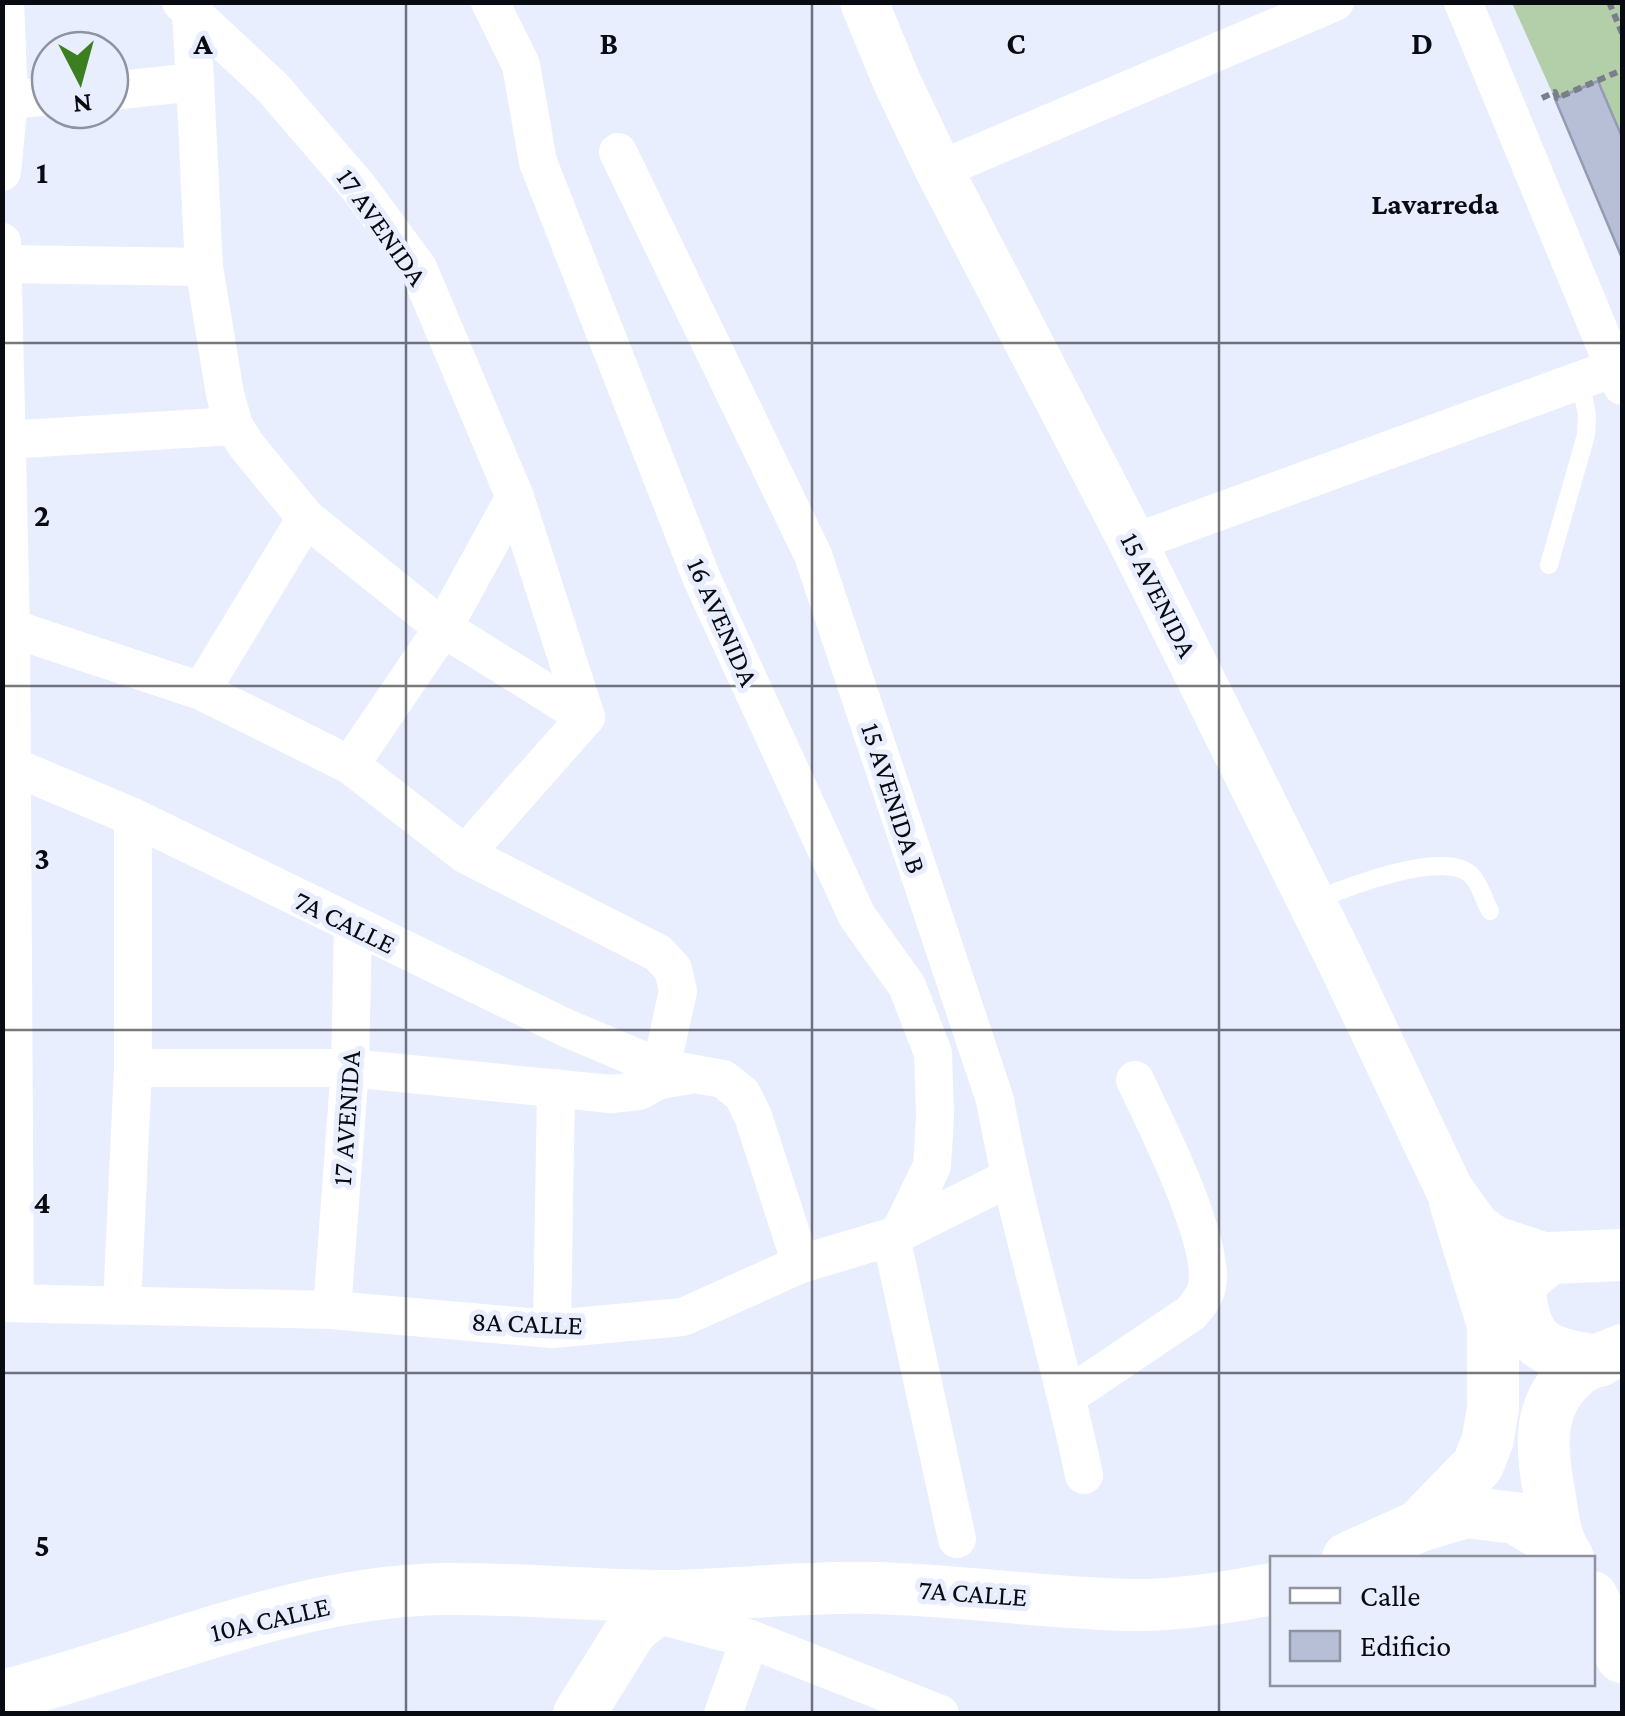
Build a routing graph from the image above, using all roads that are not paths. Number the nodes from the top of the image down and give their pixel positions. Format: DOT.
graph roads {
  1 [pos="5,2"];
  2 [pos="490,2"];
  3 [pos="864,2"];
  4 [pos="1335,2"];
  5 [pos="1464,2"];
  6 [pos="186,8"];
  7 [pos="195,82"];
  8 [pos="130,88"];
  9 [pos="30,98"];
  10 [pos="10,100"];
  11 [pos="618,152"];
  12 [pos="939,170"];
  13 [pos="2,172"];
  14 [pos="2,242"];
  15 [pos="4,264"];
  16 [pos="204,267"];
  17 [pos="1620,373"];
  18 [pos="1580,381"];
  19 [pos="234,426"];
  20 [pos="5,440"];
  21 [pos="515,497"];
  22 [pos="306,518"];
  23 [pos="1133,543"];
  24 [pos="1549,565"];
  25 [pos="11,628"];
  26 [pos="444,628"];
  27 [pos="201,691"];
  28 [pos="586,716"];
  29 [pos="350,765"];
  30 [pos="7,766"];
  31 [pos="133,817"];
  32 [pos="465,854"];
  33 [pos="1312,902"];
  34 [pos="1490,911"];
  35 [pos="352,926"];
  36 [pos="132,1068"];
  37 [pos="350,1068"];
  38 [pos="676,1071"];
  39 [pos="1134,1080"];
  40 [pos="556,1088"];
  41 [pos="1009,1178"];
  42 [pos="1450,1189"];
  43 [pos="896,1234"];
  44 [pos="1622,1255"];
  45 [pos="801,1264"];
  46 [pos="1534,1271"];
  47 [pos="7,1304"];
  48 [pos="122,1306"];
  49 [pos="332,1310"];
  50 [pos="552,1329"];
  51 [pos="1493,1332"];
  52 [pos="1611,1356"];
  53 [pos="1068,1396"];
  54 [pos="1084,1475"];
  55 [pos="1418,1526"];
  56 [pos="957,1539"];
  57 [pos="1563,1551"];
  58 [pos="1352,1556"];
  59 [pos="1270,1590"];
  60 [pos="545,1594"];
  61 [pos="662,1604"];
  62 [pos="1595,1604"];
  63 [pos="736,1635"];
  64 [pos="1622,1656"];
  65 [pos="590,1695"];
  66 [pos="2,1696"];
  67 [pos="723,1714"];
  68 [pos="940,1714"];
  1 -- 10 [label="street"];
  2 -- 43 [label="street, 16 AVENIDA"];
  3 -- 12 [label="street, 15 AVENIDA"];
  4 -- 12 [label="street"];
  5 -- 17 [label="street"];
  6 -- 7 [label="street"];
  6 -- 21 [label="street, 17 AVENIDA"];
  7 -- 8 [label="street"];
  7 -- 16 [label="street"];
  9 -- 10 [label="street"];
  10 -- 13 [label="street"];
  11 -- 41 [label="street, 15 AVENIDA B"];
  12 -- 23 [label="street, 15 AVENIDA"];
  14 -- 15 [label="street"];
  15 -- 16 [label="street"];
  15 -- 20 [label="street"];
  16 -- 19 [label="street"];
  17 -- 18 [label="street"];
  18 -- 23 [label="street"];
  18 -- 24 [label="lane"];
  19 -- 20 [label="street"];
  19 -- 22 [label="street"];
  20 -- 25 [label="street"];
  21 -- 26 [label="street"];
  21 -- 28 [label="street, 17 AVENIDA"];
  22 -- 26 [label="street"];
  22 -- 27 [label="street"];
  23 -- 33 [label="street, 15 AVENIDA"];
  25 -- 27 [label="street"];
  25 -- 30 [label="street"];
  26 -- 28 [label="street"];
  26 -- 29 [label="street"];
  27 -- 29 [label="street"];
  28 -- 32 [label="street"];
  29 -- 32 [label="street"];
  30 -- 31 [label="street, 7A CALLE"];
  30 -- 47 [label="street"];
  31 -- 35 [label="street, 7A CALLE"];
  31 -- 36 [label="street"];
  32 -- 38 [label="street"];
  33 -- 34 [label="lane"];
  33 -- 42 [label="street, 15 AVENIDA"];
  35 -- 37 [label="street, 17 AVENIDA"];
  35 -- 38 [label="street, 7A CALLE"];
  36 -- 37 [label="street"];
  36 -- 48 [label="street"];
  37 -- 40 [label="street"];
  37 -- 49 [label="street, 17 AVENIDA"];
  38 -- 40 [label="street"];
  38 -- 45 [label="street"];
  39 -- 53 [label="street"];
  40 -- 50 [label="street"];
  41 -- 43 [label="street, 8A CALLE"];
  41 -- 53 [label="street, 15 AVENIDA B"];
  42 -- 46 [label="street, 15 AVENIDA"];
  42 -- 51 [label="street, 15 AVENIDA"];
  43 -- 45 [label="street, 8A CALLE"];
  43 -- 56 [label="street"];
  44 -- 46 [label="main road"];
  45 -- 50 [label="street, 8A CALLE"];
  46 -- 51 [label="main road"];
  46 -- 52 [label="main road"];
  47 -- 48 [label="street, 8A CALLE"];
  48 -- 49 [label="street, 8A CALLE"];
  49 -- 50 [label="street, 8A CALLE"];
  51 -- 55 [label="main road"];
  52 -- 57 [label="main road"];
  53 -- 54 [label="street, 15 AVENIDA B"];
  55 -- 57 [label="main road"];
  55 -- 58 [label="main road"];
  59 -- 61 [label="main road, 7A CALLE"];
  60 -- 61 [label="main road, 10A CALLE"];
  60 -- 65 [label="main road"];
  60 -- 66 [label="main road, 10A CALLE"];
  61 -- 63 [label="street"];
  61 -- 65 [label="main road"];
  62 -- 64 [label="main road"];
  63 -- 67 [label="street"];
  63 -- 68 [label="street"];
}
